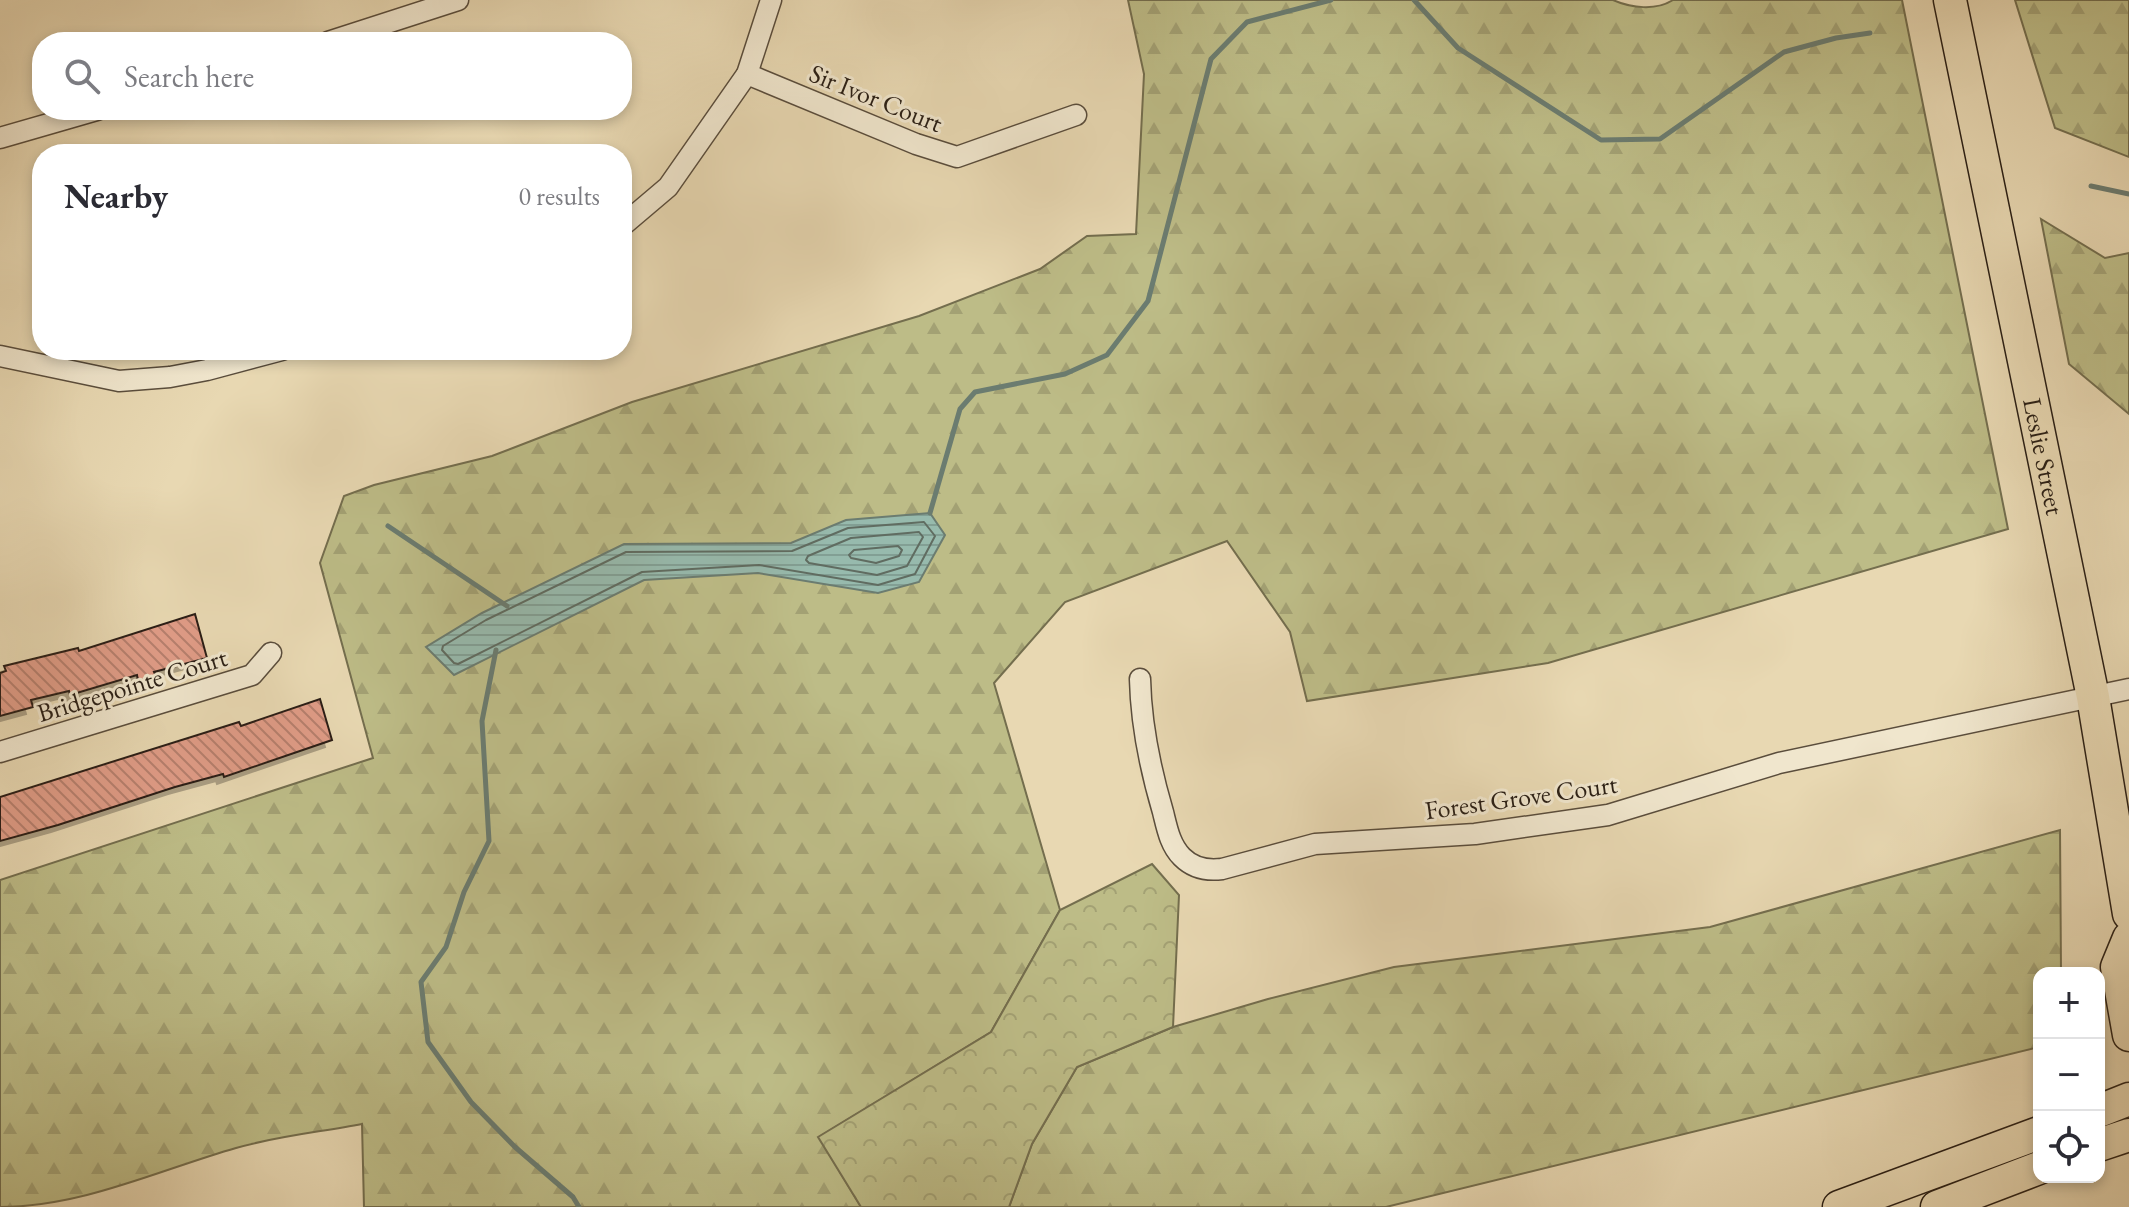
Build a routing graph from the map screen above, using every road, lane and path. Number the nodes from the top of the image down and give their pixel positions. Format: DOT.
graph roads {
  1 [pos="458,0"];
  2 [pos="771,0"];
  3 [pos="1950,0"];
  4 [pos="359,32"];
  5 [pos="747,74"];
  6 [pos="1076,115"];
  7 [pos="62,120"];
  8 [pos="0,138"];
  9 [pos="632,218"];
  10 [pos="0,356"];
  11 [pos="244,360"];
  12 [pos="271,653"];
  13 [pos="1140,679"];
  14 [pos="2129,689"];
  15 [pos="2093,697"];
  16 [pos="0,752"];
  17 [pos="2129,914"];
  18 [pos="2129,938"];
  19 [pos="2129,1035"];
  20 [pos="2129,1099"];
  21 [pos="2105,1109"];
  22 [pos="2033,1135"];
  23 [pos="2129,1135"];
  24 [pos="2105,1143"];
  25 [pos="2033,1170"];
  26 [pos="1839,1207"];
  27 [pos="1937,1207"];
  1 -- 4 [label="street"];
  2 -- 5 [label="street"];
  3 -- 15 [label="main road, Leslie Street"];
  5 -- 6 [label="street, Sir Ivor Court"];
  5 -- 9 [label="street"];
  7 -- 8 [label="street"];
  10 -- 11 [label="street"];
  12 -- 16 [label="street, Bridgepointe Court"];
  13 -- 15 [label="street, Forest Grove Court"];
  14 -- 15 [label="street, Forest Grove Court"];
  15 -- 17 [label="main road, Leslie Street"];
  18 -- 19 [label="main road"];
  20 -- 21 [label="main road"];
  22 -- 26 [label="main road"];
  23 -- 24 [label="main road"];
  25 -- 27 [label="main road"];
}
